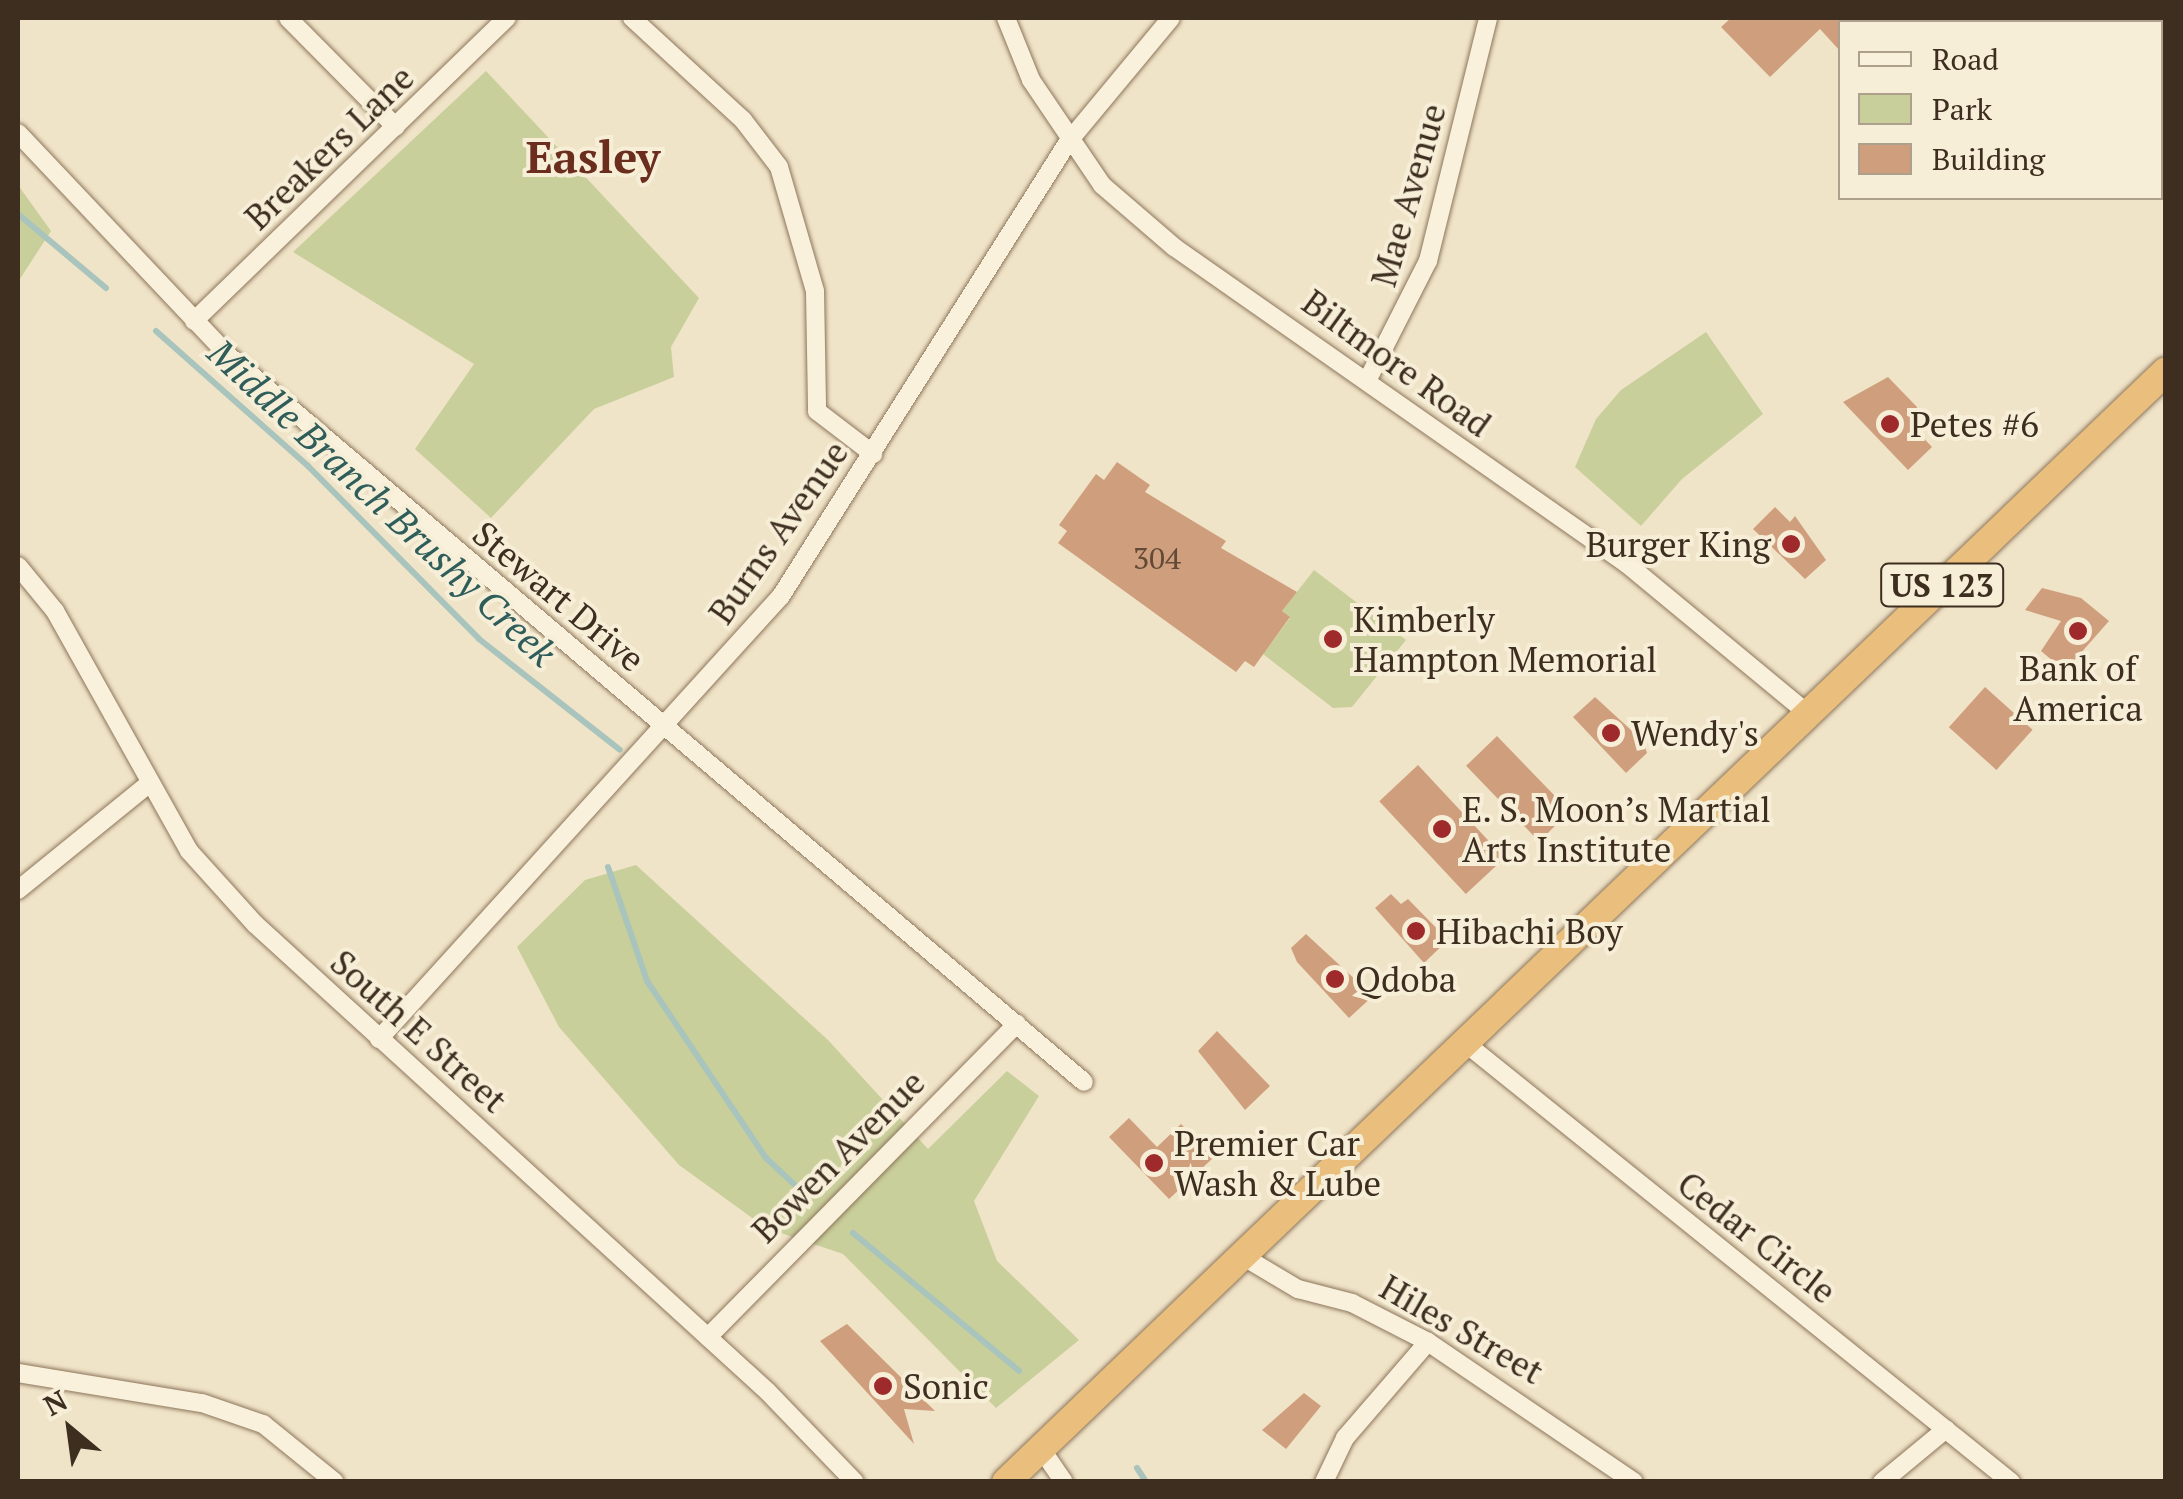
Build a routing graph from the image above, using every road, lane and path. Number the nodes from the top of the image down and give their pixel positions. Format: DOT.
graph roads {
  1 [pos="288,18"];
  2 [pos="508,18"];
  3 [pos="632,18"];
  4 [pos="1006,18"];
  5 [pos="1171,18"];
  6 [pos="1488,18"];
  7 [pos="396,127"];
  8 [pos="18,133"];
  9 [pos="1068,142"];
  10 [pos="194,321"];
  11 [pos="2166,371"];
  12 [pos="1368,381"];
  13 [pos="873,454"];
  14 [pos="18,566"];
  15 [pos="1807,713"];
  16 [pos="667,730"];
  17 [pos="146,786"];
  18 [pos="18,890"];
  19 [pos="1016,1024"];
  20 [pos="379,1039"];
  21 [pos="1464,1042"];
  22 [pos="1084,1082"];
  23 [pos="1244,1257"];
  24 [pos="708,1337"];
  25 [pos="1428,1342"];
  26 [pos="18,1373"];
  27 [pos="1946,1429"];
  28 [pos="1040,1448"];
  29 [pos="335,1482"];
  30 [pos="855,1482"];
  31 [pos="1006,1482"];
  32 [pos="1064,1482"];
  33 [pos="1324,1482"];
  34 [pos="1634,1482"];
  35 [pos="1882,1482"];
  36 [pos="2011,1482"];
  1 -- 7 [label="street"];
  2 -- 7 [label="street, Breakers Lane"];
  3 -- 13 [label="street"];
  4 -- 9 [label="street, Biltmore Road"];
  5 -- 9 [label="street, Burns Avenue"];
  6 -- 12 [label="street, Mae Avenue"];
  7 -- 10 [label="street, Breakers Lane"];
  8 -- 10 [label="street, Stewart Drive"];
  9 -- 12 [label="street, Biltmore Road"];
  9 -- 13 [label="street, Burns Avenue"];
  10 -- 16 [label="street, Stewart Drive"];
  11 -- 15 [label="highway, US 123"];
  12 -- 15 [label="street, Biltmore Road"];
  13 -- 16 [label="street, Burns Avenue"];
  14 -- 17 [label="street, South E Street"];
  15 -- 21 [label="highway, US 123"];
  16 -- 19 [label="street, Stewart Drive"];
  16 -- 20 [label="street, Burns Avenue"];
  17 -- 18 [label="street"];
  17 -- 20 [label="street, South E Street"];
  19 -- 22 [label="street, Stewart Drive"];
  19 -- 24 [label="street, Bowen Avenue"];
  20 -- 24 [label="street, South E Street"];
  21 -- 23 [label="highway, US 123"];
  21 -- 27 [label="street, Cedar Circle"];
  23 -- 25 [label="street, Hiles Street"];
  23 -- 28 [label="highway, US 123"];
  24 -- 30 [label="street, South E Street"];
  25 -- 33 [label="street"];
  25 -- 34 [label="street, Hiles Street"];
  26 -- 29 [label="street"];
  27 -- 35 [label="street"];
  27 -- 36 [label="street, Cedar Circle"];
  28 -- 31 [label="highway, US 123"];
  28 -- 32 [label="street"];
}
